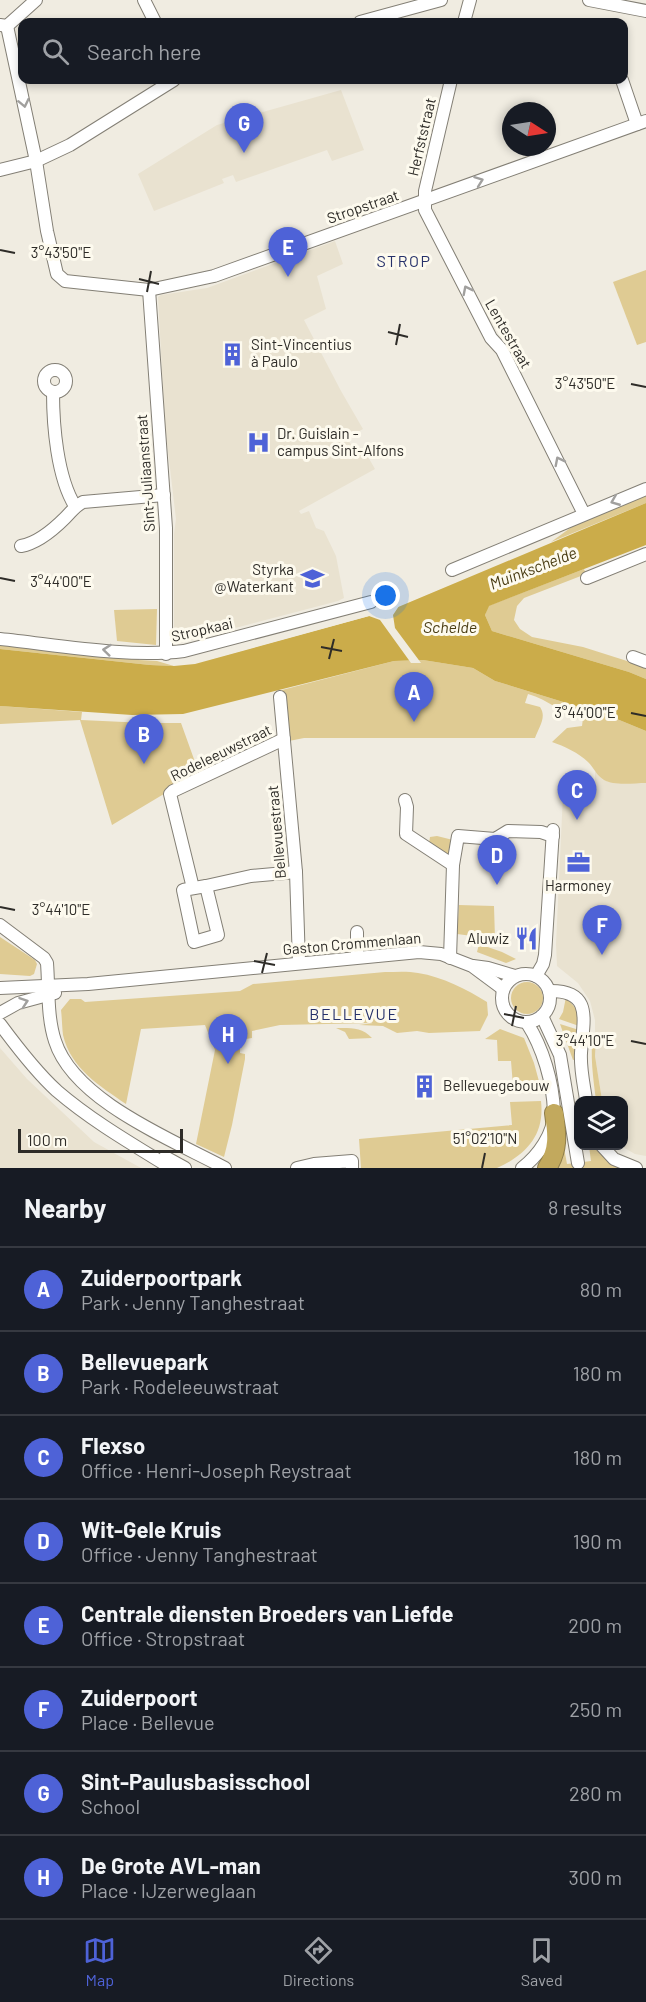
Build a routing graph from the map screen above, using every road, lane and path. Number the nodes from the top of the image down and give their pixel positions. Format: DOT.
graph roads {
  1 [pos="36,0"];
  2 [pos="144,0"];
  3 [pos="441,0"];
  4 [pos="470,0"];
  5 [pos="589,0"];
  6 [pos="644,7"];
  7 [pos="153,18"];
  8 [pos="375,18"];
  9 [pos="465,18"];
  10 [pos="3,26"];
  11 [pos="168,84"];
  12 [pos="450,84"];
  13 [pos="624,84"];
  14 [pos="642,122"];
  15 [pos="36,161"];
  16 [pos="0,170"];
  17 [pos="424,201"];
  18 [pos="149,290"];
  19 [pos="53,392"];
  20 [pos="646,489"];
  21 [pos="164,495"];
  22 [pos="75,506"];
  23 [pos="584,514"];
  24 [pos="21,546"];
  25 [pos="646,554"];
  26 [pos="452,570"];
  27 [pos="587,578"];
  28 [pos="371,602"];
  29 [pos="0,639"];
  30 [pos="166,654"];
  31 [pos="633,657"];
  32 [pos="646,662"];
  33 [pos="280,698"];
  34 [pos="284,739"];
  35 [pos="405,800"];
  36 [pos="453,865"];
  37 [pos="296,872"];
  38 [pos="206,886"];
  39 [pos="193,888"];
  40 [pos="0,926"];
  41 [pos="357,932"];
  42 [pos="357,957"];
  43 [pos="450,958"];
  44 [pos="299,963"];
  45 [pos="472,966"];
  46 [pos="515,976"];
  47 [pos="536,976"];
  48 [pos="0,988"];
  49 [pos="503,989"];
  50 [pos="49,990"];
  51 [pos="549,991"];
  52 [pos="0,1013"];
  53 [pos="542,1016"];
  54 [pos="527,1023"];
  55 [pos="0,1024"];
  56 [pos="585,1096"];
  57 [pos="554,1113"];
  58 [pos="606,1150"];
  59 [pos="146,1152"];
  60 [pos="578,1163"];
  61 [pos="352,1164"];
  62 [pos="332,1165"];
  63 [pos="171,1168"];
  64 [pos="185,1168"];
  65 [pos="225,1168"];
  66 [pos="297,1168"];
  67 [pos="522,1168"];
  68 [pos="547,1168"];
  69 [pos="636,1168"];
  1 -- 10 [label="street"];
  2 -- 7 [label="street"];
  3 -- 8 [label="street"];
  4 -- 9 [label="street"];
  5 -- 6 [label="street"];
  10 -- 15 [label="street, one-way"];
  11 -- 15 [label="street"];
  12 -- 17 [label="street, Herfststraat"];
  13 -- 14 [label="street"];
  17 -- 14 [label="street, Stropstraat, one-way"];
  15 -- 16 [label="street"];
  15 -- 18 [label="street, Stropstraat"];
  17 -- 18 [label="street, Stropstraat"];
  23 -- 17 [label="street, Lentestraat, one-way"];
  18 -- 21 [label="street, Sint-Juliaanstraat"];
  19 -- 22 [label="street"];
  20 -- 23 [label="street, one-way"];
  21 -- 22 [label="street"];
  21 -- 30 [label="street, Sint-Juliaanstraat"];
  22 -- 24 [label="street"];
  23 -- 26 [label="street"];
  25 -- 27 [label="street"];
  28 -- 30 [label="street, Stropkaai"];
  30 -- 29 [label="street, Stropkaai, one-way"];
  31 -- 32 [label="street"];
  33 -- 34 [label="street, Bellevuestraat"];
  34 -- 37 [label="street, Bellevuestraat"];
  34 -- 39 [label="street, Rodeleeuwstraat"];
  35 -- 36 [label="street"];
  36 -- 43 [label="street"];
  36 -- 47 [label="street"];
  37 -- 38 [label="street"];
  37 -- 44 [label="street, Bellevuestraat"];
  38 -- 39 [label="street"];
  38 -- 39 [label="street"];
  40 -- 50 [label="street"];
  41 -- 42 [label="street"];
  42 -- 43 [label="street, Gaston Crommenlaan"];
  42 -- 44 [label="street, Gaston Crommenlaan"];
  43 -- 45 [label="street, Gaston Crommenlaan"];
  44 -- 50 [label="street, Gaston Crommenlaan"];
  45 -- 46 [label="street, Gaston Crommenlaan"];
  45 -- 49 [label="street, Gaston Crommenlaan"];
  46 -- 47 [label="street, Gaston Crommenlaan"];
  46 -- 49 [label="street"];
  47 -- 51 [label="street"];
  48 -- 50 [label="street, Gaston Crommenlaan"];
  49 -- 54 [label="street"];
  52 -- 50 [label="street, Gaston Crommenlaan, one-way"];
  50 -- 65 [label="street"];
  51 -- 53 [label="street"];
  51 -- 56 [label="street"];
  53 -- 54 [label="street"];
  53 -- 60 [label="street"];
  54 -- 57 [label="street"];
  55 -- 59 [label="street"];
  57 -- 67 [label="street"];
  57 -- 68 [label="highway"];
  58 -- 69 [label="street"];
  59 -- 63 [label="street"];
  59 -- 64 [label="street"];
  61 -- 62 [label="street"];
  62 -- 66 [label="street"];
}
